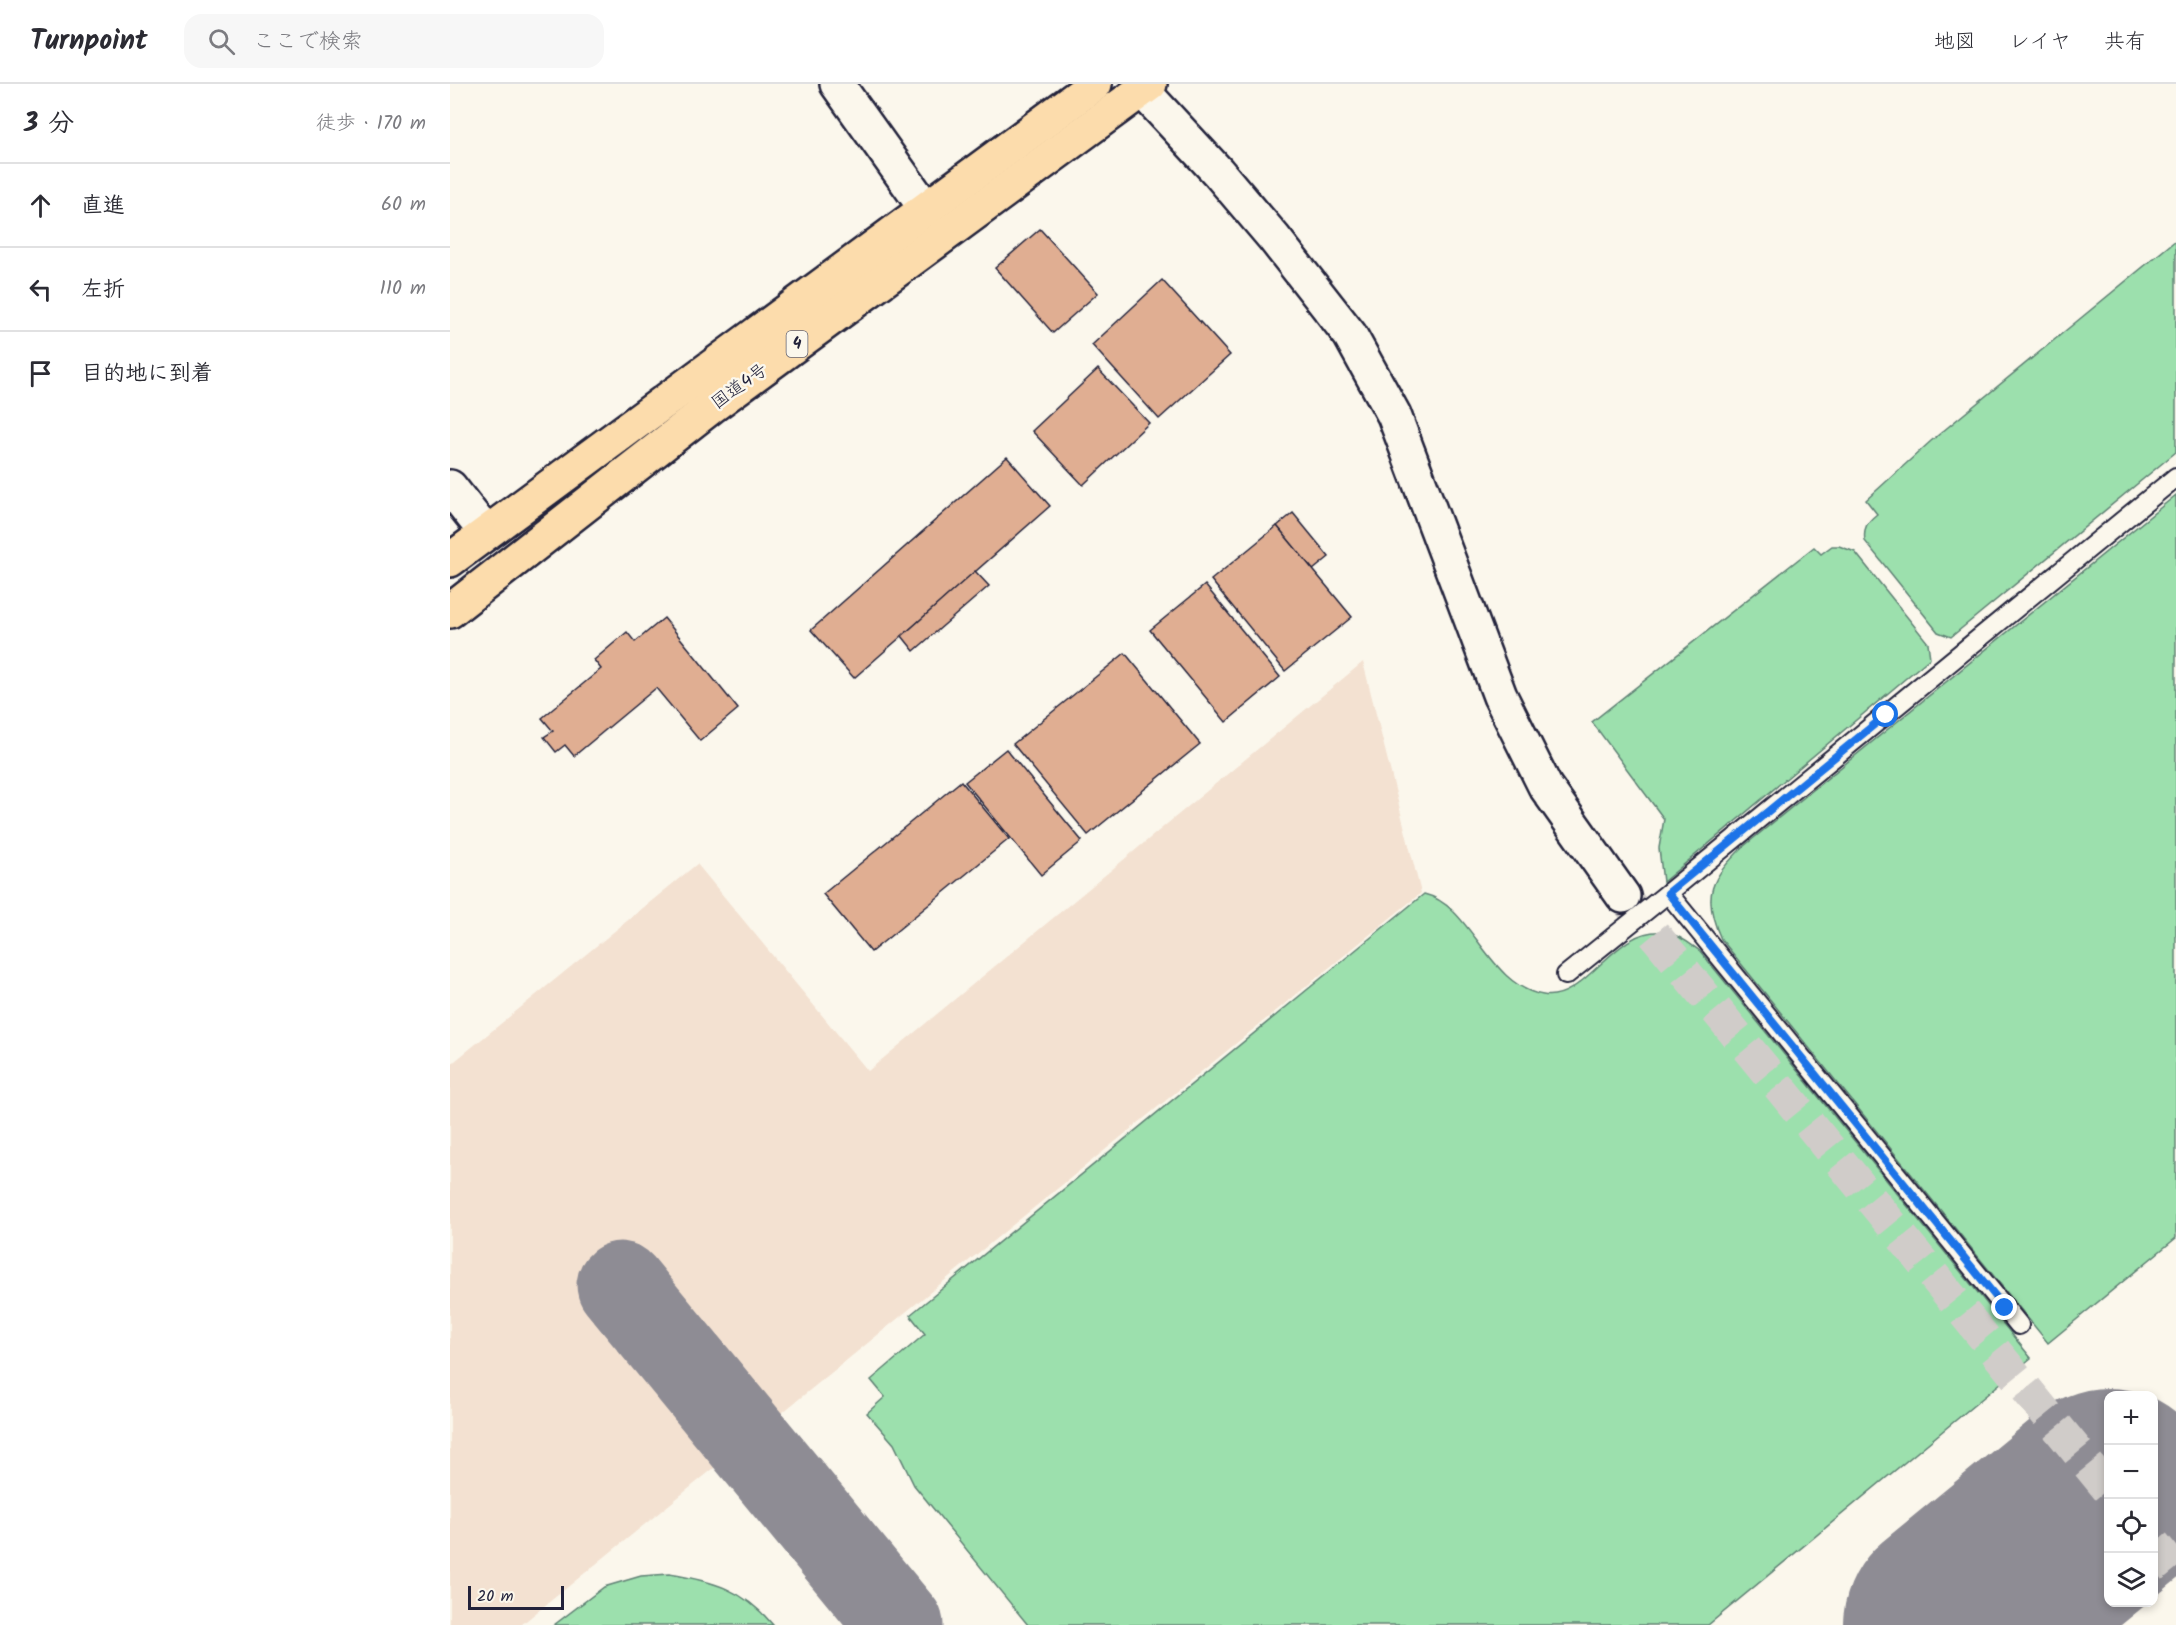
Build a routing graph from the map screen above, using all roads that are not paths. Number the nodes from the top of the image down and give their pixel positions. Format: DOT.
graph roads {
  1 [pos="837,84"];
  2 [pos="1095,84"];
  3 [pos="1146,87"];
  4 [pos="926,209"];
  5 [pos="2176,477"];
  6 [pos="450,487"];
  7 [pos="486,533"];
  8 [pos="450,560"];
  9 [pos="450,611"];
  10 [pos="1668,893"];
  11 [pos="1623,896"];
  12 [pos="1566,975"];
  13 [pos="2019,1325"];
  1 -- 4 [label="street"];
  2 -- 4 [label="highway, 国道4号 / 4"];
  3 -- 9 [label="highway, 国道4号 / 4"];
  3 -- 11 [label="street"];
  4 -- 7 [label="highway, 国道4号 / 4"];
  5 -- 10 [label="lane"];
  6 -- 7 [label="street"];
  7 -- 8 [label="highway, 国道4号 / 4"];
  10 -- 12 [label="lane"];
  10 -- 13 [label="lane"];
}
